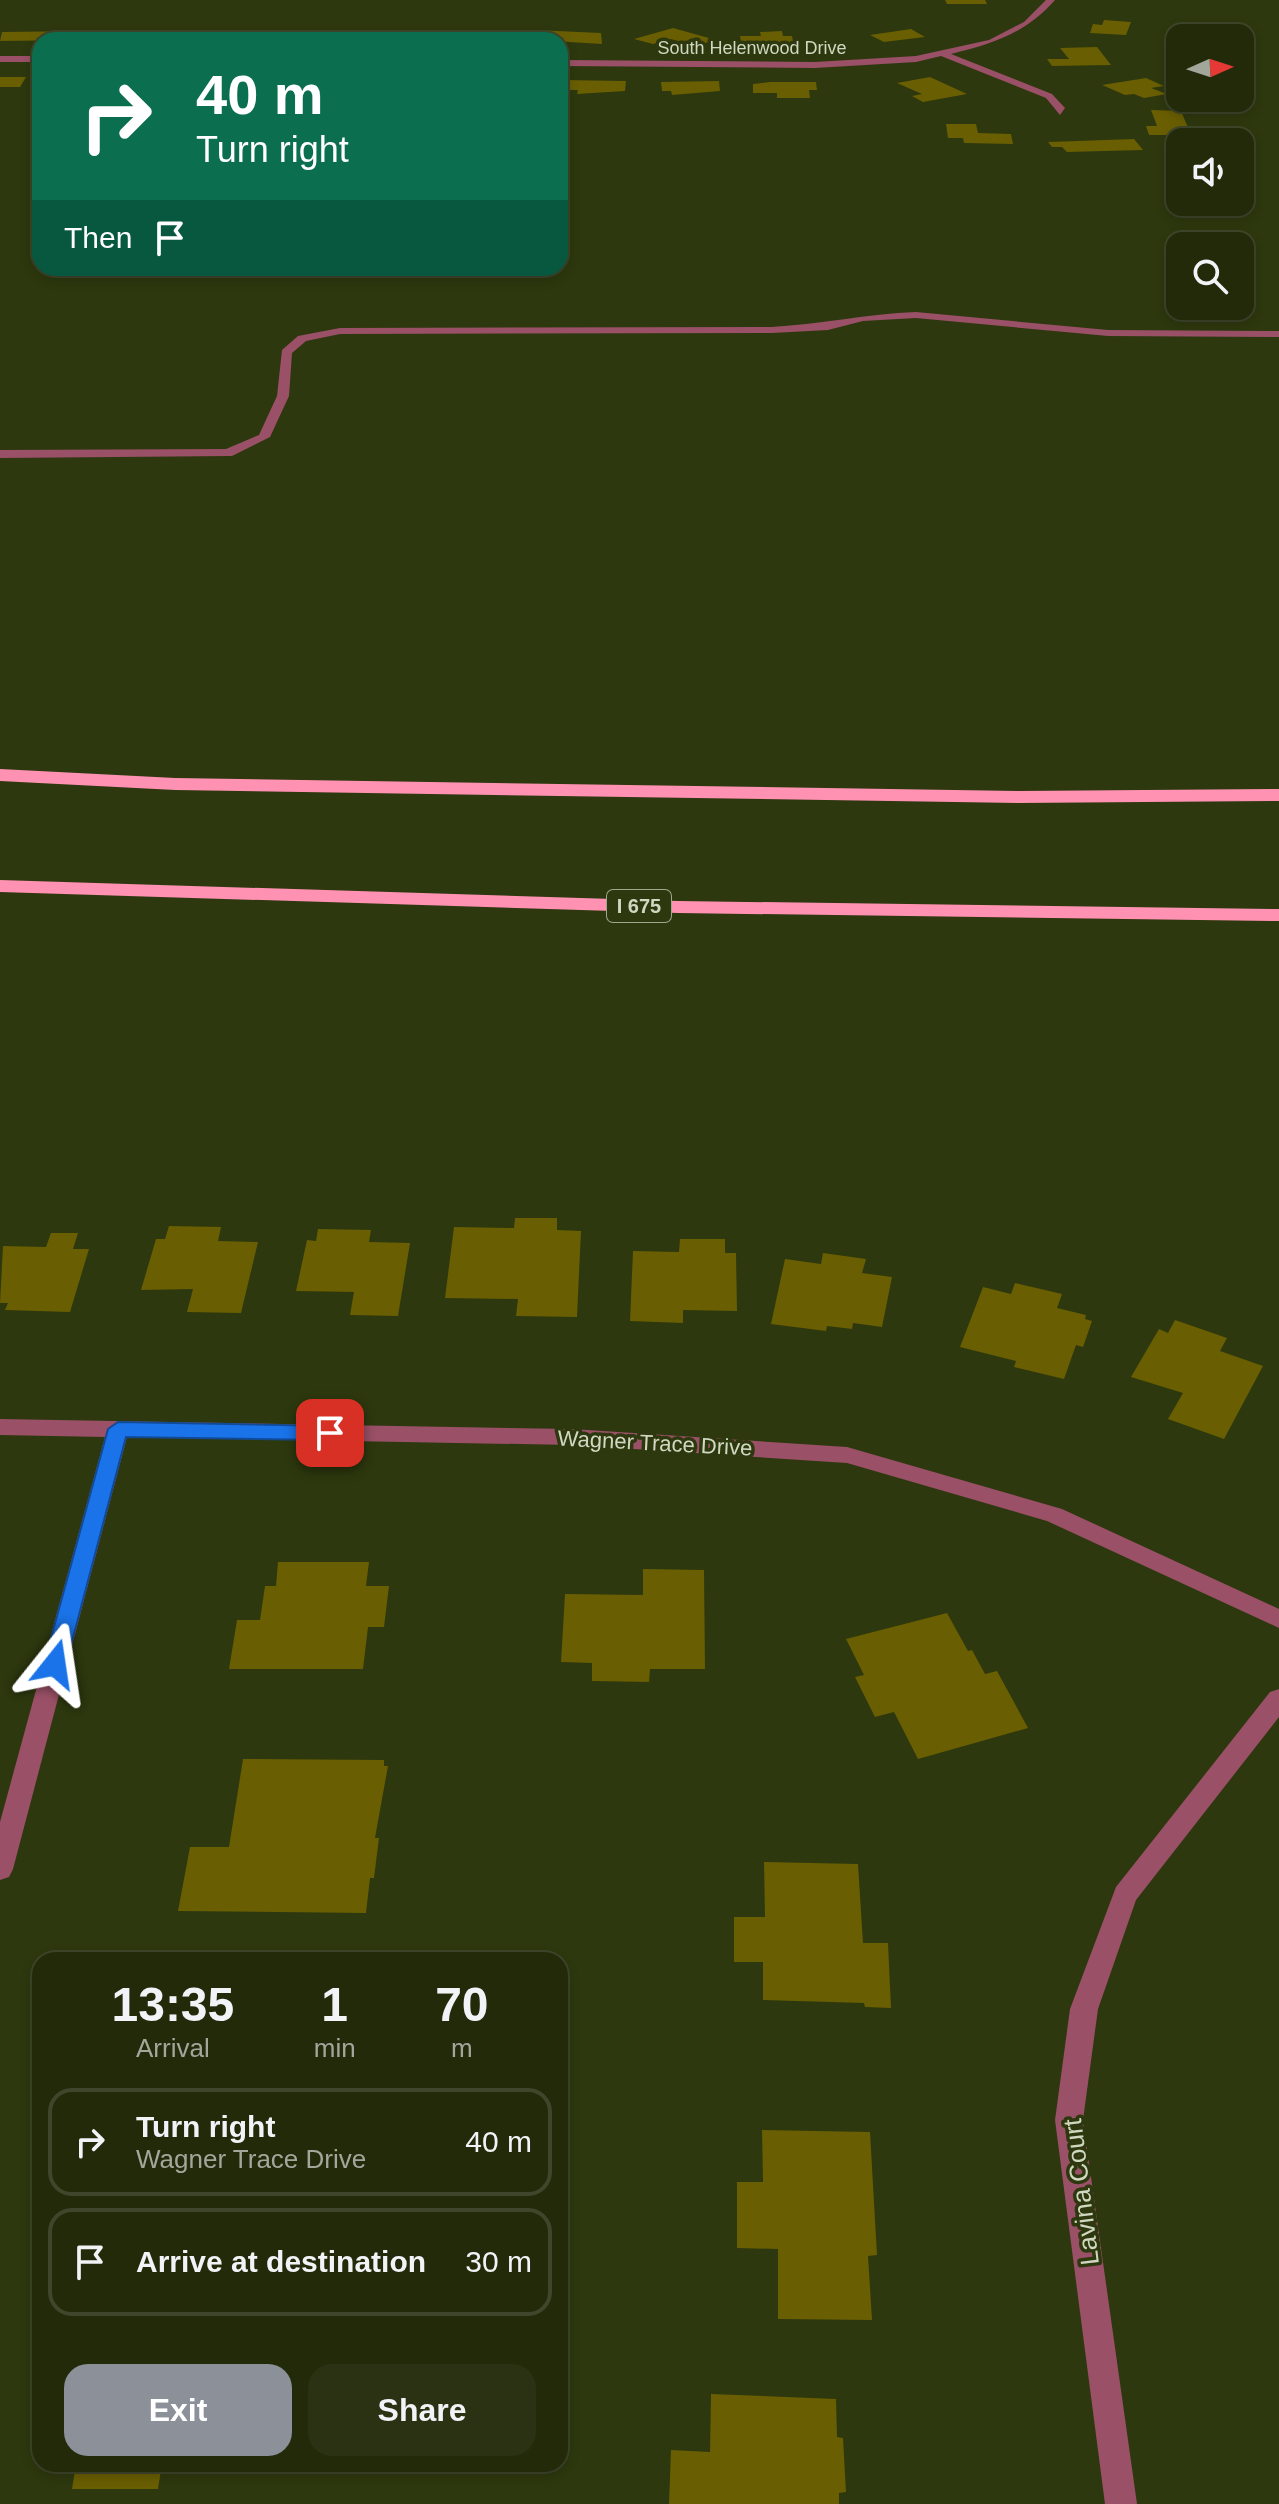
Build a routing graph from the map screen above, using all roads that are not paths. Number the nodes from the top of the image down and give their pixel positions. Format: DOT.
graph roads {
  1 [pos="1051,0"];
  2 [pos="944,54"];
  3 [pos="0,59"];
  4 [pos="32,59"];
  5 [pos="568,63"];
  6 [pos="1060,112"];
  7 [pos="1279,334"];
  8 [pos="0,454"];
  9 [pos="0,775"];
  10 [pos="1279,795"];
  11 [pos="0,886"];
  12 [pos="1279,915"];
  13 [pos="0,1427"];
  14 [pos="118,1429"];
  15 [pos="1279,1619"];
  16 [pos="1279,1699"];
  17 [pos="0,1869"];
  18 [pos="1121,2504"];
  1 -- 2 [label="street, South Helenwood Drive"];
  2 -- 5 [label="street, South Helenwood Drive"];
  2 -- 6 [label="street"];
  3 -- 4 [label="street"];
  7 -- 8 [label="street"];
  9 -- 10 [label="highway"];
  11 -- 12 [label="highway, I 675"];
  13 -- 14 [label="street, Wagner Trace Drive"];
  14 -- 15 [label="street, Wagner Trace Drive"];
  14 -- 17 [label="street"];
  16 -- 18 [label="street, Lavina Court"];
}
